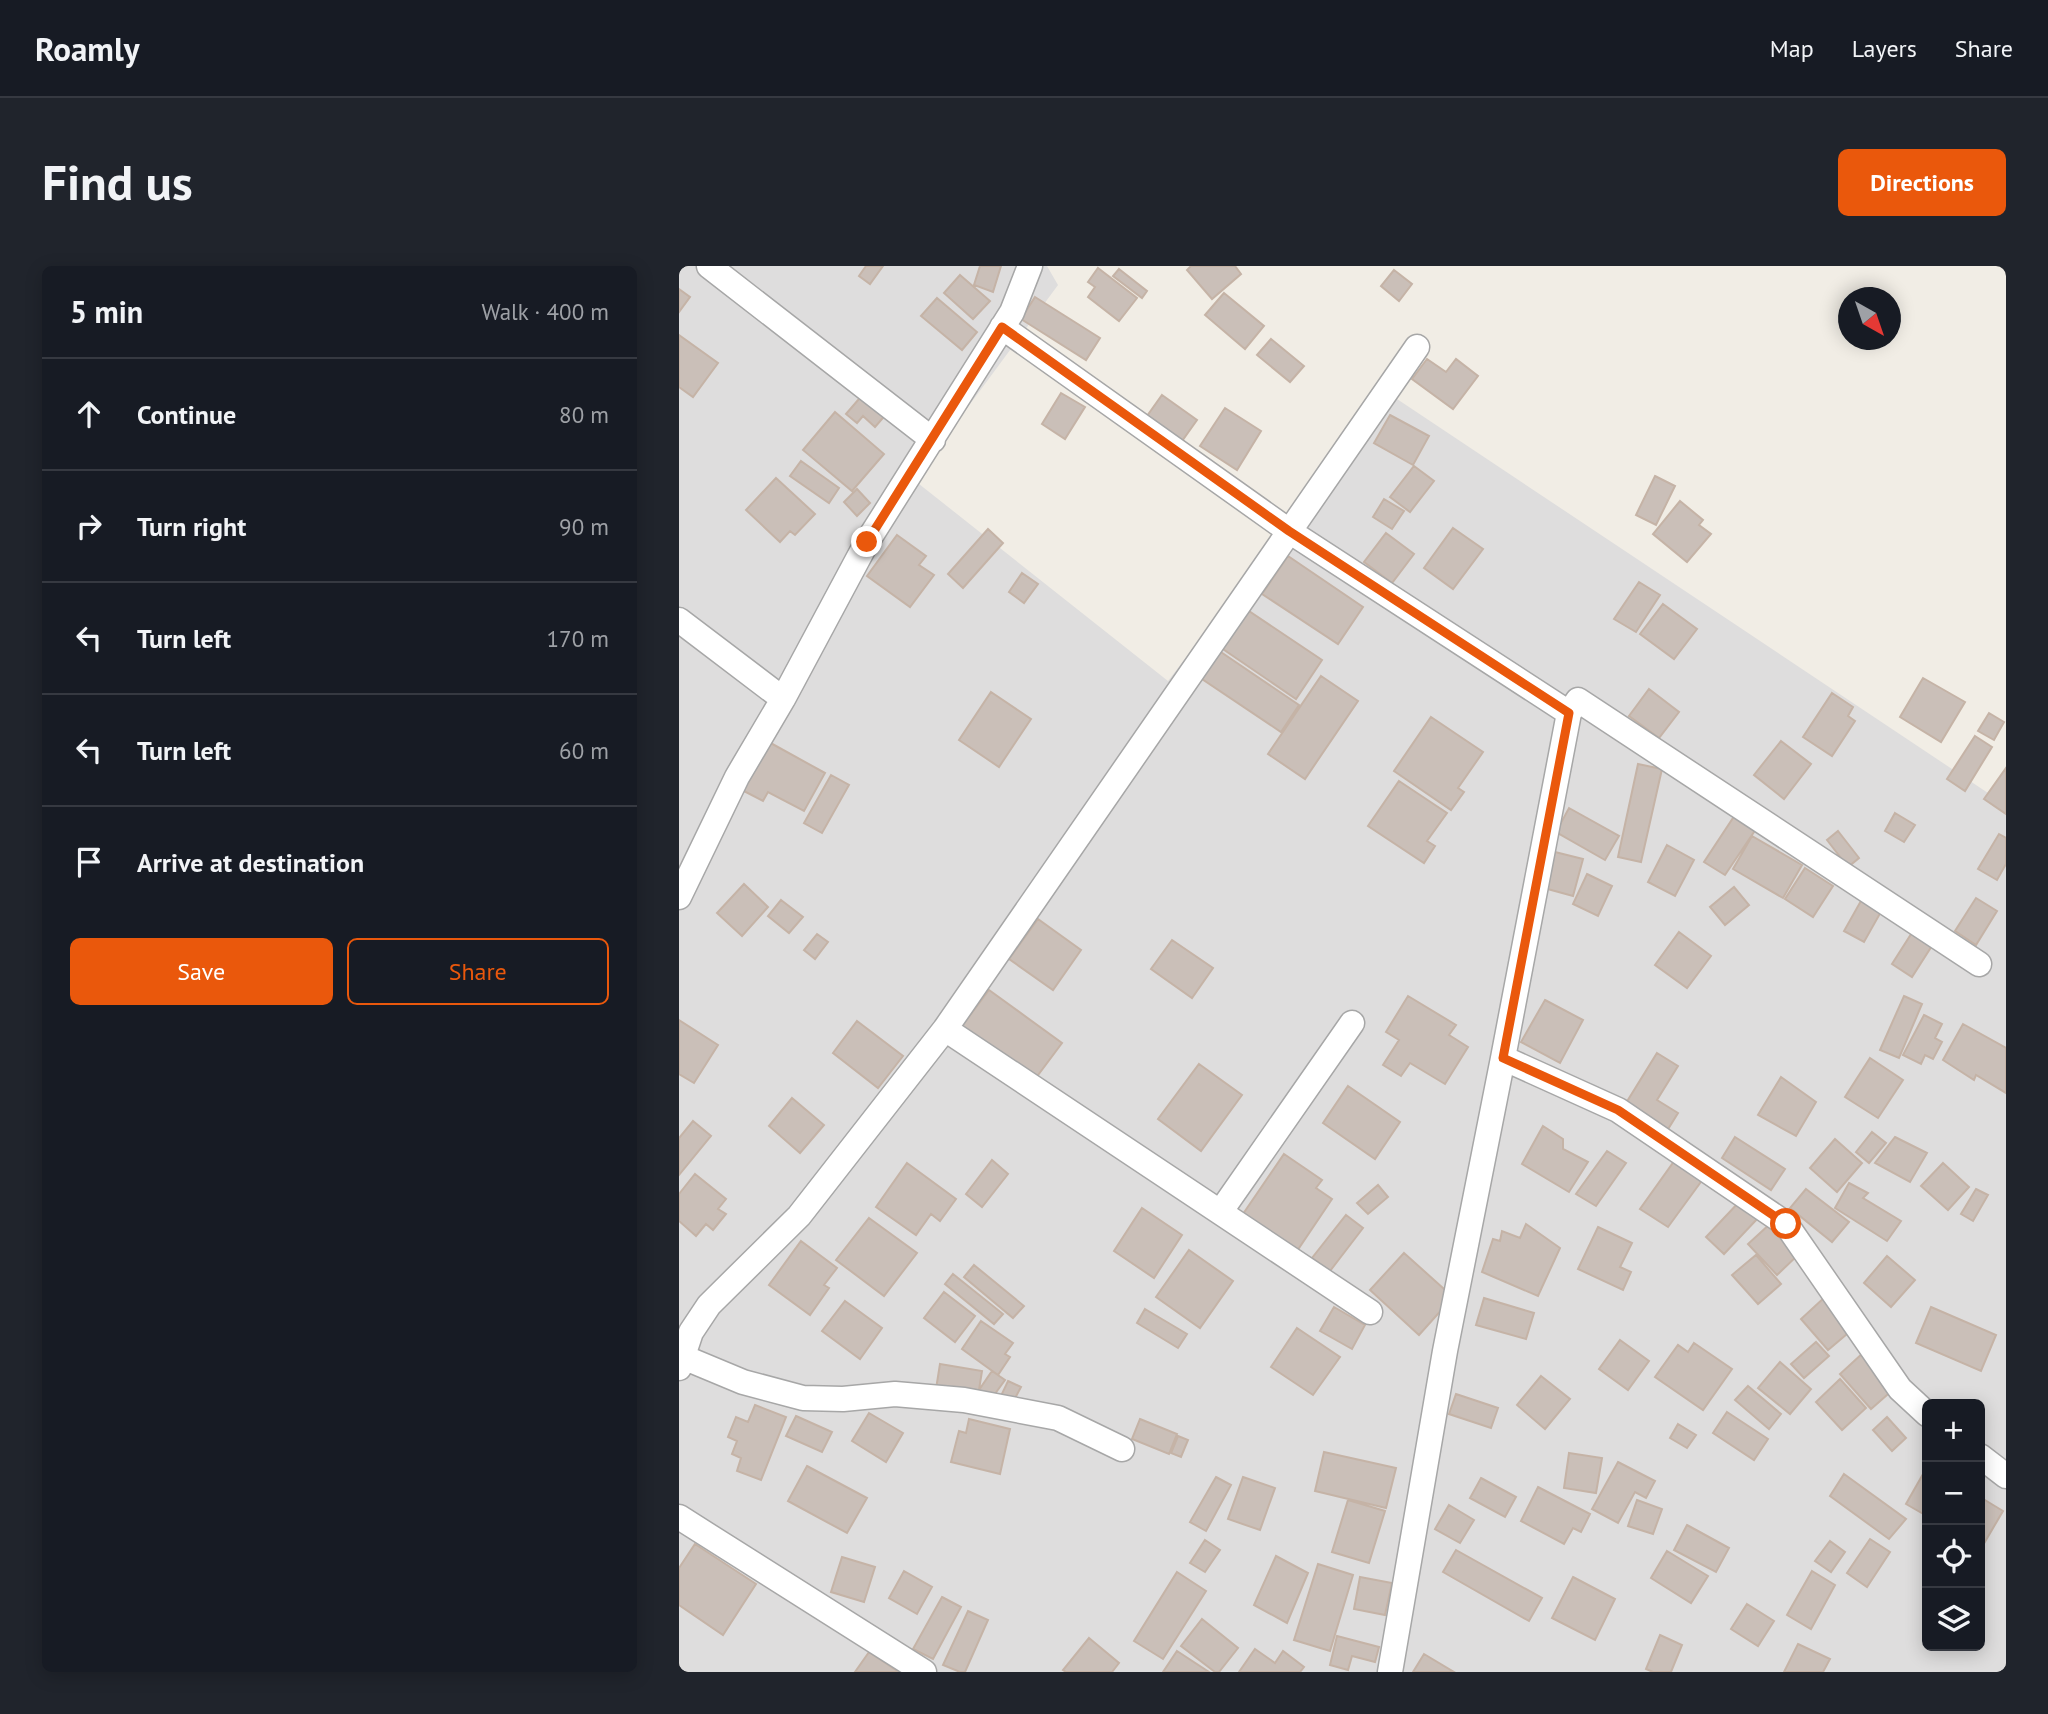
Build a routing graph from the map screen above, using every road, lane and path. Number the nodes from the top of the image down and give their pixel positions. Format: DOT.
graph roads {
  1 [pos="709,266"];
  2 [pos="1030,266"];
  3 [pos="1002,327"];
  4 [pos="1417,347"];
  5 [pos="933,440"];
  6 [pos="1289,531"];
  7 [pos="679,620"];
  8 [pos="783,699"];
  9 [pos="1569,713"];
  10 [pos="679,897"];
  11 [pos="1979,964"];
  12 [pos="1352,1023"];
  13 [pos="945,1029"];
  14 [pos="1503,1058"];
  15 [pos="1221,1212"];
  16 [pos="1370,1312"];
  17 [pos="681,1363"];
  18 [pos="1922,1409"];
  19 [pos="1122,1449"];
  20 [pos="1985,1460"];
  21 [pos="2006,1476"];
  22 [pos="679,1517"];
  23 [pos="924,1672"];
  24 [pos="1390,1672"];
  1 -- 5 [label="street"];
  2 -- 3 [label="street"];
  3 -- 5 [label="street"];
  3 -- 6 [label="street"];
  4 -- 6 [label="street"];
  5 -- 8 [label="street"];
  6 -- 9 [label="street"];
  6 -- 13 [label="street"];
  7 -- 8 [label="street"];
  8 -- 10 [label="street"];
  9 -- 11 [label="street"];
  9 -- 14 [label="street"];
  12 -- 15 [label="street"];
  13 -- 15 [label="street"];
  13 -- 17 [label="street"];
  14 -- 18 [label="street"];
  14 -- 24 [label="street"];
  15 -- 16 [label="street"];
  17 -- 19 [label="street"];
  20 -- 21 [label="street"];
  22 -- 23 [label="street"];
}
